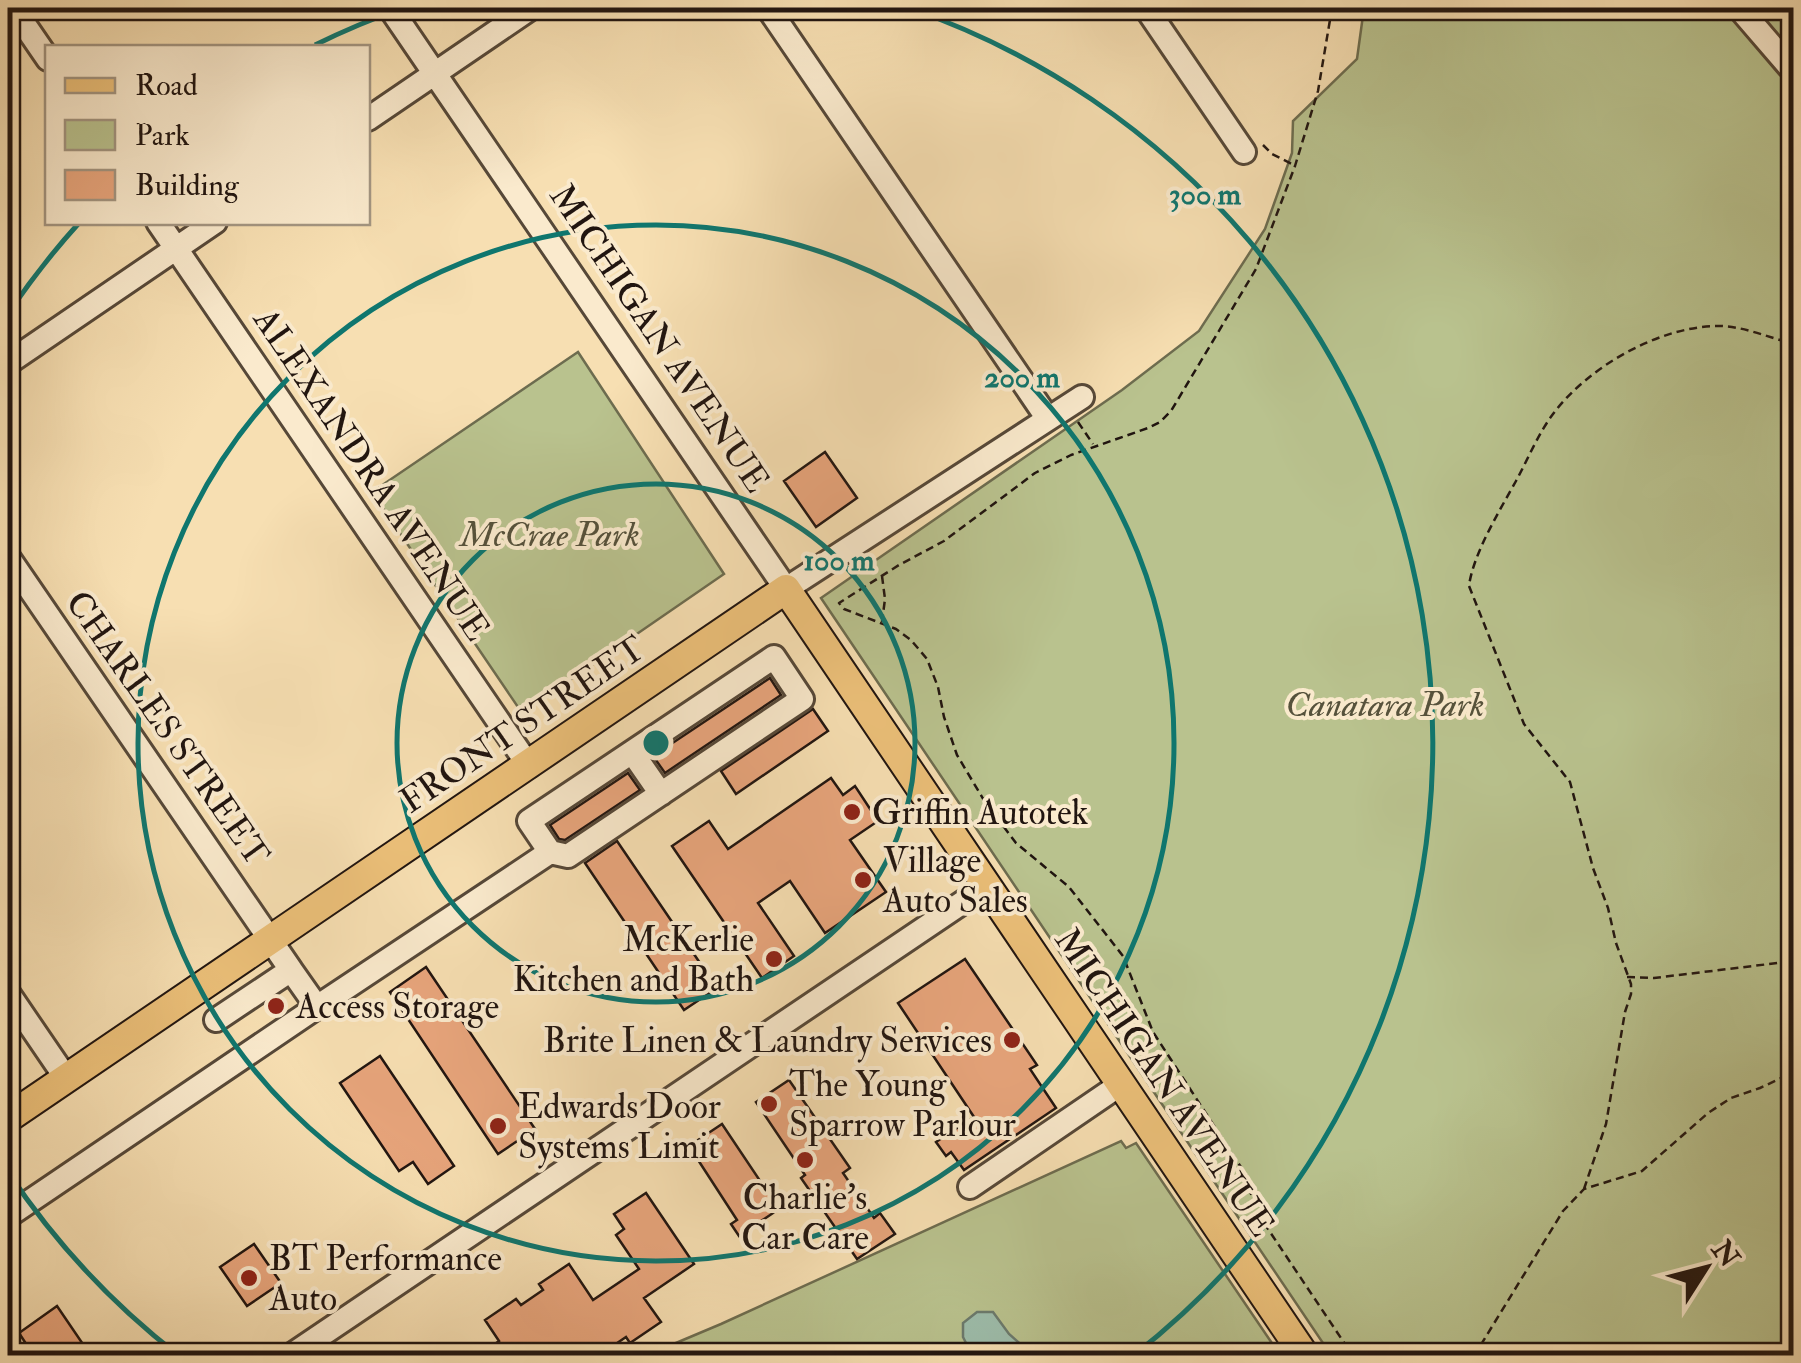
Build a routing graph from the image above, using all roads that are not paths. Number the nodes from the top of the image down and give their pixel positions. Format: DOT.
graph roads {
  1 [pos="13,8"];
  2 [pos="390,8"];
  3 [pos="531,8"];
  4 [pos="768,8"];
  5 [pos="1146,8"];
  6 [pos="1740,8"];
  7 [pos="45,54"];
  8 [pos="1794,72"];
  9 [pos="435,73"];
  10 [pos="370,118"];
  11 [pos="1244,152"];
  12 [pos="160,225"];
  13 [pos="210,225"];
  14 [pos="176,249"];
  15 [pos="8,363"];
  16 [pos="1079,408"];
  17 [pos="1048,420"];
  18 [pos="8,557"];
  19 [pos="786,590"];
  20 [pos="632,752"];
  21 [pos="529,766"];
  22 [pos="661,794"];
  23 [pos="550,852"];
  24 [pos="986,886"];
  25 [pos="271,940"];
  26 [pos="290,970"];
  27 [pos="8,993"];
  28 [pos="317,1008"];
  29 [pos="216,1020"];
  30 [pos="66,1078"];
  31 [pos="1121,1084"];
  32 [pos="8,1118"];
  33 [pos="970,1187"];
  34 [pos="8,1216"];
  35 [pos="290,1356"];
  36 [pos="1305,1356"];
  1 -- 7 [label="street"];
  2 -- 9 [label="street, MICHIGAN AVENUE"];
  3 -- 9 [label="street"];
  4 -- 17 [label="street"];
  5 -- 11 [label="street"];
  6 -- 8 [label="street"];
  9 -- 10 [label="street"];
  9 -- 19 [label="street, MICHIGAN AVENUE"];
  12 -- 14 [label="street, ALEXANDRA AVENUE"];
  13 -- 14 [label="street"];
  14 -- 15 [label="street"];
  14 -- 21 [label="street, ALEXANDRA AVENUE"];
  16 -- 17 [label="street, FRONT STREET"];
  17 -- 19 [label="street, FRONT STREET"];
  18 -- 25 [label="street, CHARLES STREET"];
  19 -- 21 [label="main road, FRONT STREET"];
  19 -- 24 [label="main road, MICHIGAN AVENUE"];
  20 -- 22 [label="street"];
  20 -- 22 [label="street"];
  20 -- 23 [label="street"];
  21 -- 25 [label="main road, FRONT STREET"];
  22 -- 23 [label="street"];
  23 -- 28 [label="street"];
  24 -- 31 [label="main road, MICHIGAN AVENUE"];
  24 -- 35 [label="street"];
  25 -- 26 [label="street, CHARLES STREET"];
  25 -- 30 [label="main road, FRONT STREET"];
  26 -- 28 [label="street, CHARLES STREET"];
  26 -- 29 [label="street"];
  27 -- 30 [label="street"];
  28 -- 34 [label="street"];
  30 -- 32 [label="main road, FRONT STREET"];
  31 -- 33 [label="street"];
  31 -- 36 [label="main road, MICHIGAN AVENUE"];
}
